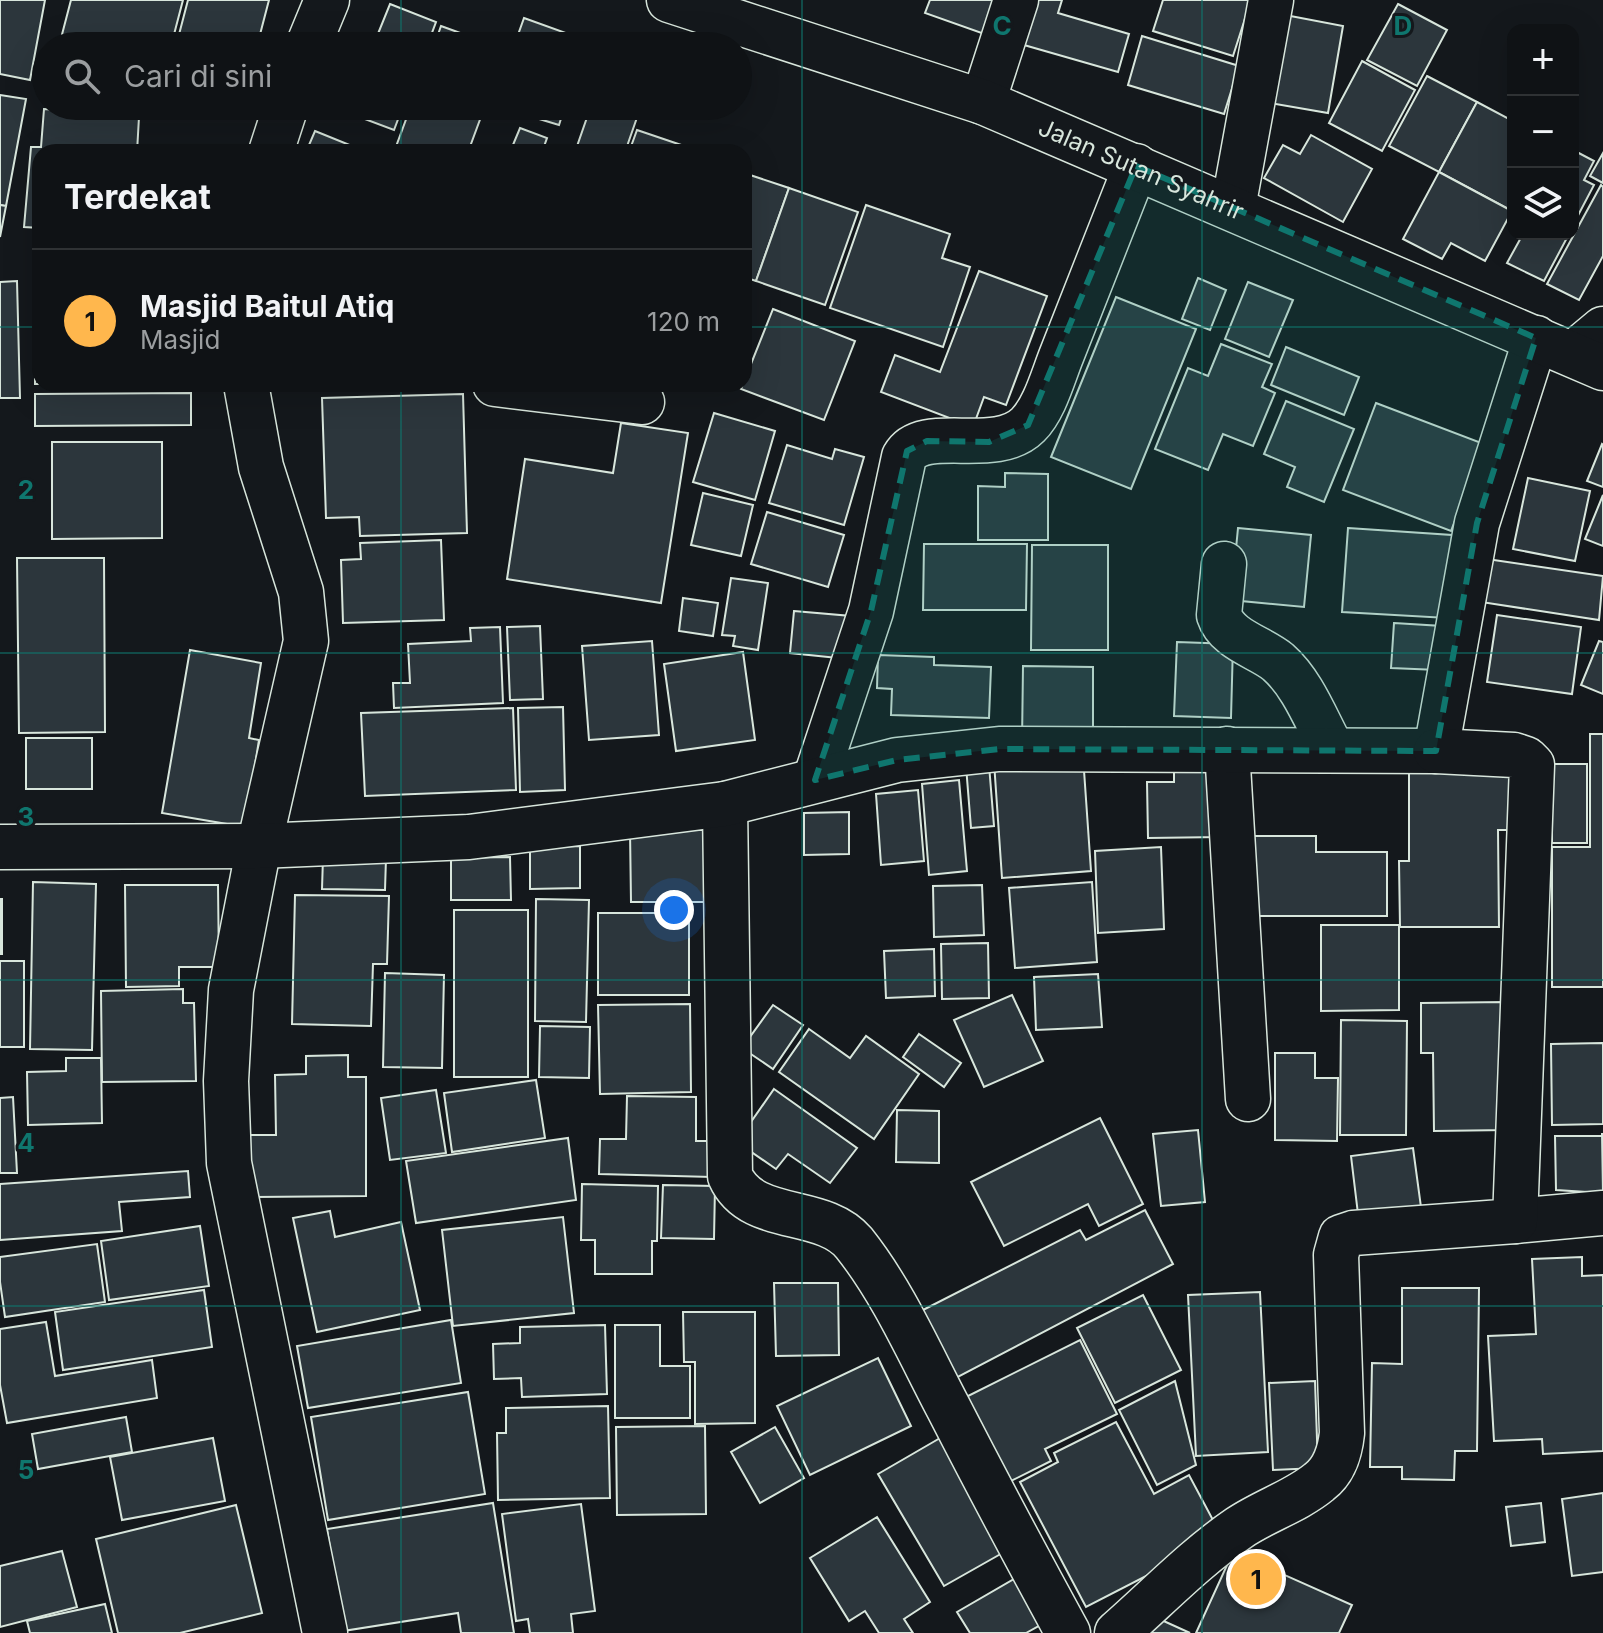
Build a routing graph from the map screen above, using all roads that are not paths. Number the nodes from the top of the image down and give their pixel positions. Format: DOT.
graph roads {
  1 [pos="327,0"];
  2 [pos="669,0"];
  3 [pos="1016,0"];
  4 [pos="1271,0"];
  5 [pos="314,32"];
  6 [pos="983,102"];
  7 [pos="281,120"];
  8 [pos="274,144"];
  9 [pos="1136,166"];
  10 [pos="1233,208"];
  11 [pos="1579,347"];
  12 [pos="247,392"];
  13 [pos="560,392"];
  14 [pos="642,402"];
  15 [pos="1224,564"];
  16 [pos="1227,749"];
  17 [pos="1332,749"];
  18 [pos="1436,751"];
  19 [pos="815,780"];
  20 [pos="725,804"];
  21 [pos="259,846"];
  22 [pos="0,847"];
  23 [pos="1248,1099"];
  24 [pos="1603,1213"];
  25 [pos="1515,1221"];
  26 [pos="325,1633"];
  27 [pos="1068,1633"];
  28 [pos="1117,1633"];
  1 -- 5 [label="street"];
  2 -- 6 [label="street, Jalan Sutan Syahrir"];
  3 -- 6 [label="street"];
  4 -- 10 [label="street"];
  6 -- 9 [label="street, Jalan Sutan Syahrir"];
  7 -- 8 [label="street"];
  9 -- 10 [label="street, Jalan Sutan Syahrir"];
  9 -- 19 [label="street"];
  10 -- 11 [label="street, Jalan Sutan Syahrir"];
  11 -- 18 [label="street"];
  12 -- 21 [label="street"];
  13 -- 14 [label="street"];
  15 -- 17 [label="street"];
  16 -- 17 [label="street"];
  16 -- 19 [label="street"];
  16 -- 23 [label="street"];
  17 -- 18 [label="street"];
  18 -- 25 [label="street"];
  19 -- 20 [label="street"];
  20 -- 21 [label="street"];
  20 -- 27 [label="street"];
  21 -- 22 [label="street"];
  21 -- 26 [label="street"];
  24 -- 25 [label="street"];
  25 -- 28 [label="street"];
}
